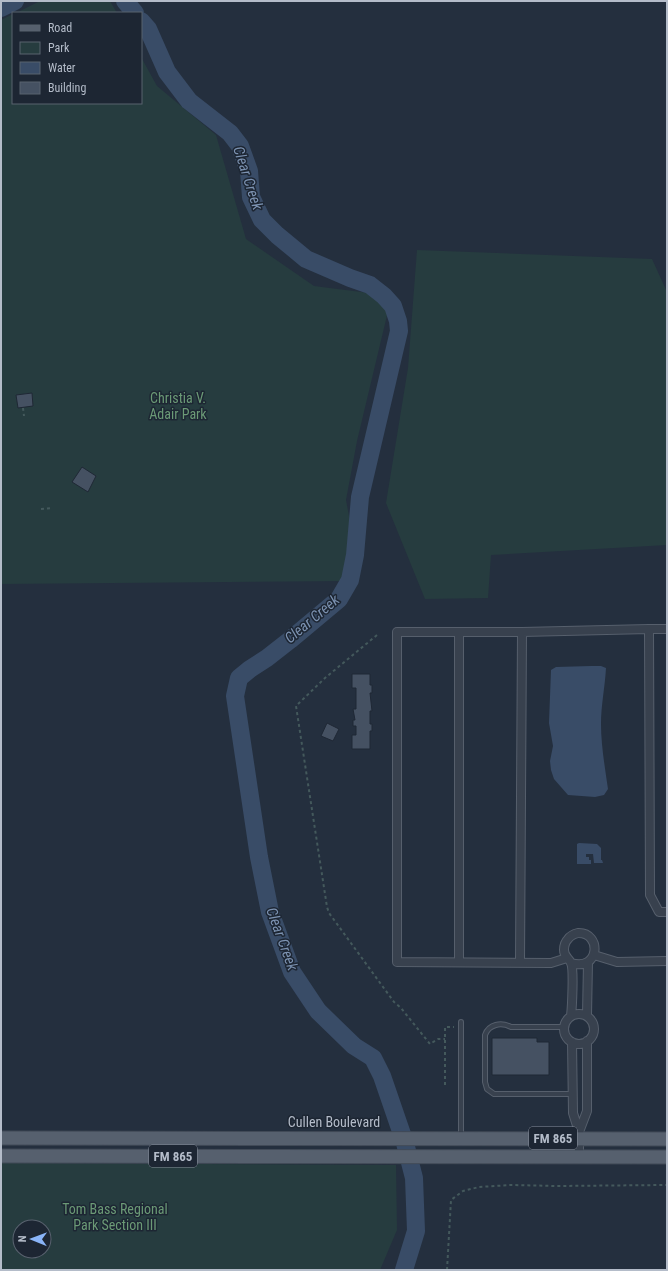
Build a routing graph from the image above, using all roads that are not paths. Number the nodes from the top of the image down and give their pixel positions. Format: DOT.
graph roads {
  1 [pos="648,629"];
  2 [pos="667,629"];
  3 [pos="459,632"];
  4 [pos="522,632"];
  5 [pos="667,912"];
  6 [pos="594,955"];
  7 [pos="569,961"];
  8 [pos="667,961"];
  9 [pos="459,962"];
  10 [pos="520,962"];
  11 [pos="588,962"];
  12 [pos="587,1015"];
  13 [pos="571,1016"];
  14 [pos="461,1022"];
  15 [pos="564,1028"];
  16 [pos="587,1041"];
  17 [pos="572,1042"];
  18 [pos="572,1094"];
  19 [pos="579,1135"];
  20 [pos="1,1138"];
  21 [pos="102,1138"];
  22 [pos="461,1138"];
  23 [pos="667,1139"];
  24 [pos="1,1150"];
  25 [pos="1,1156"];
  26 [pos="579,1157"];
  27 [pos="667,1157"];
  1 -- 2 [label="street"];
  1 -- 4 [label="street"];
  1 -- 5 [label="street"];
  3 -- 4 [label="street"];
  3 -- 9 [label="street"];
  3 -- 9 [label="street"];
  4 -- 10 [label="street"];
  6 -- 7 [label="street"];
  6 -- 8 [label="street"];
  6 -- 11 [label="street"];
  7 -- 10 [label="street"];
  7 -- 11 [label="street"];
  7 -- 13 [label="street"];
  9 -- 10 [label="street"];
  11 -- 12 [label="street"];
  12 -- 13 [label="street"];
  12 -- 16 [label="street"];
  13 -- 15 [label="street"];
  14 -- 22 [label="lane"];
  15 -- 17 [label="street"];
  15 -- 18 [label="lane"];
  16 -- 17 [label="street"];
  16 -- 19 [label="street"];
  17 -- 18 [label="street"];
  18 -- 19 [label="street"];
  19 -- 22 [label="main road, Cullen Boulevard / FM 865"];
  19 -- 23 [label="main road, Cullen Boulevard / FM 865"];
  19 -- 26 [label="street"];
  20 -- 21 [label="main road, Cullen Boulevard / FM 865"];
  21 -- 22 [label="main road, Cullen Boulevard / FM 865"];
  21 -- 24 [label="main road"];
  25 -- 26 [label="main road, FM 865"];
  26 -- 27 [label="main road, FM 865"];
}
